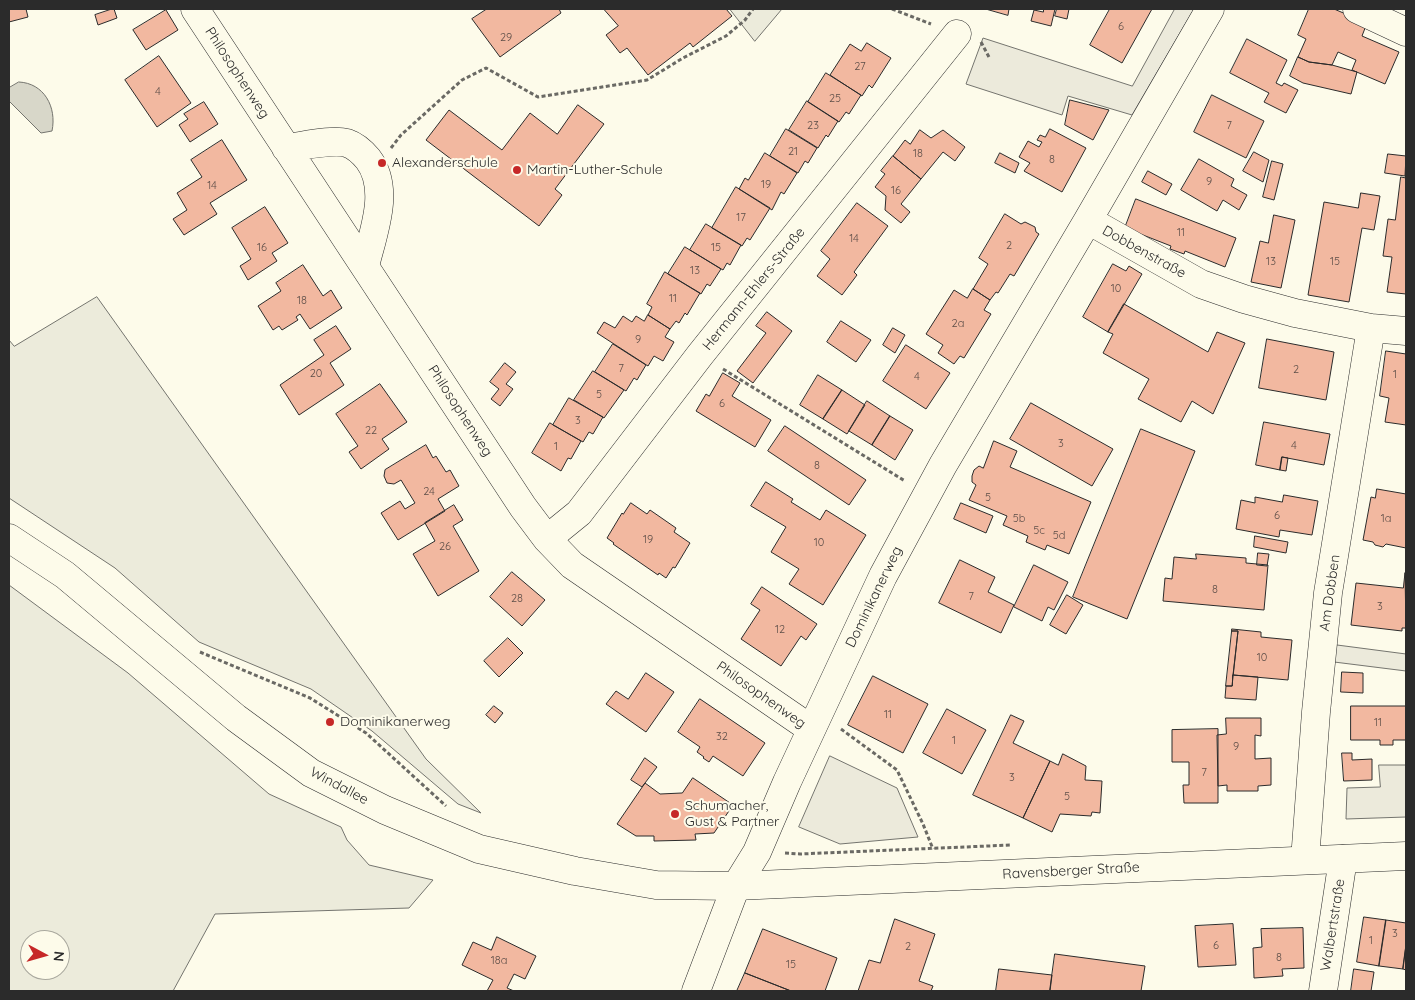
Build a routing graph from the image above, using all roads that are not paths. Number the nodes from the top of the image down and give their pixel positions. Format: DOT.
graph roads {
  1 [pos="196,9"];
  2 [pos="1210,9"];
  3 [pos="1357,9"];
  4 [pos="1406,32"];
  5 [pos="957,34"];
  6 [pos="286,148"];
  7 [pos="1088,220"];
  8 [pos="365,266"];
  9 [pos="1371,328"];
  10 [pos="1406,331"];
  11 [pos="9,538"];
  12 [pos="547,539"];
  13 [pos="815,721"];
  14 [pos="1406,856"];
  15 [pos="1343,859"];
  16 [pos="1305,860"];
  17 [pos="736,886"];
  18 [pos="696,991"];
  19 [pos="1323,991"];
  1 -- 6 [label="street, Philosophenweg"];
  2 -- 7 [label="street, Dobbenstraße"];
  3 -- 4 [label="street"];
  5 -- 12 [label="street, Hermann-Ehlers-Straße"];
  6 -- 8 [label="street, Philosophenweg"];
  6 -- 8 [label="street"];
  7 -- 9 [label="street, Dobbenstraße"];
  7 -- 13 [label="street, Dominikanerweg"];
  8 -- 12 [label="street, Philosophenweg"];
  9 -- 10 [label="street, Dobbenstraße"];
  9 -- 16 [label="street, Am Dobben"];
  11 -- 17 [label="street, Windallee"];
  12 -- 13 [label="street, Philosophenweg"];
  13 -- 17 [label="street, Dominikanerweg"];
  14 -- 15 [label="street, Ravensberger Straße"];
  15 -- 16 [label="street, Ravensberger Straße"];
  15 -- 19 [label="street, Walbertstraße"];
  16 -- 17 [label="street, Ravensberger Straße"];
  17 -- 18 [label="street, Dominikanerweg"];
}
